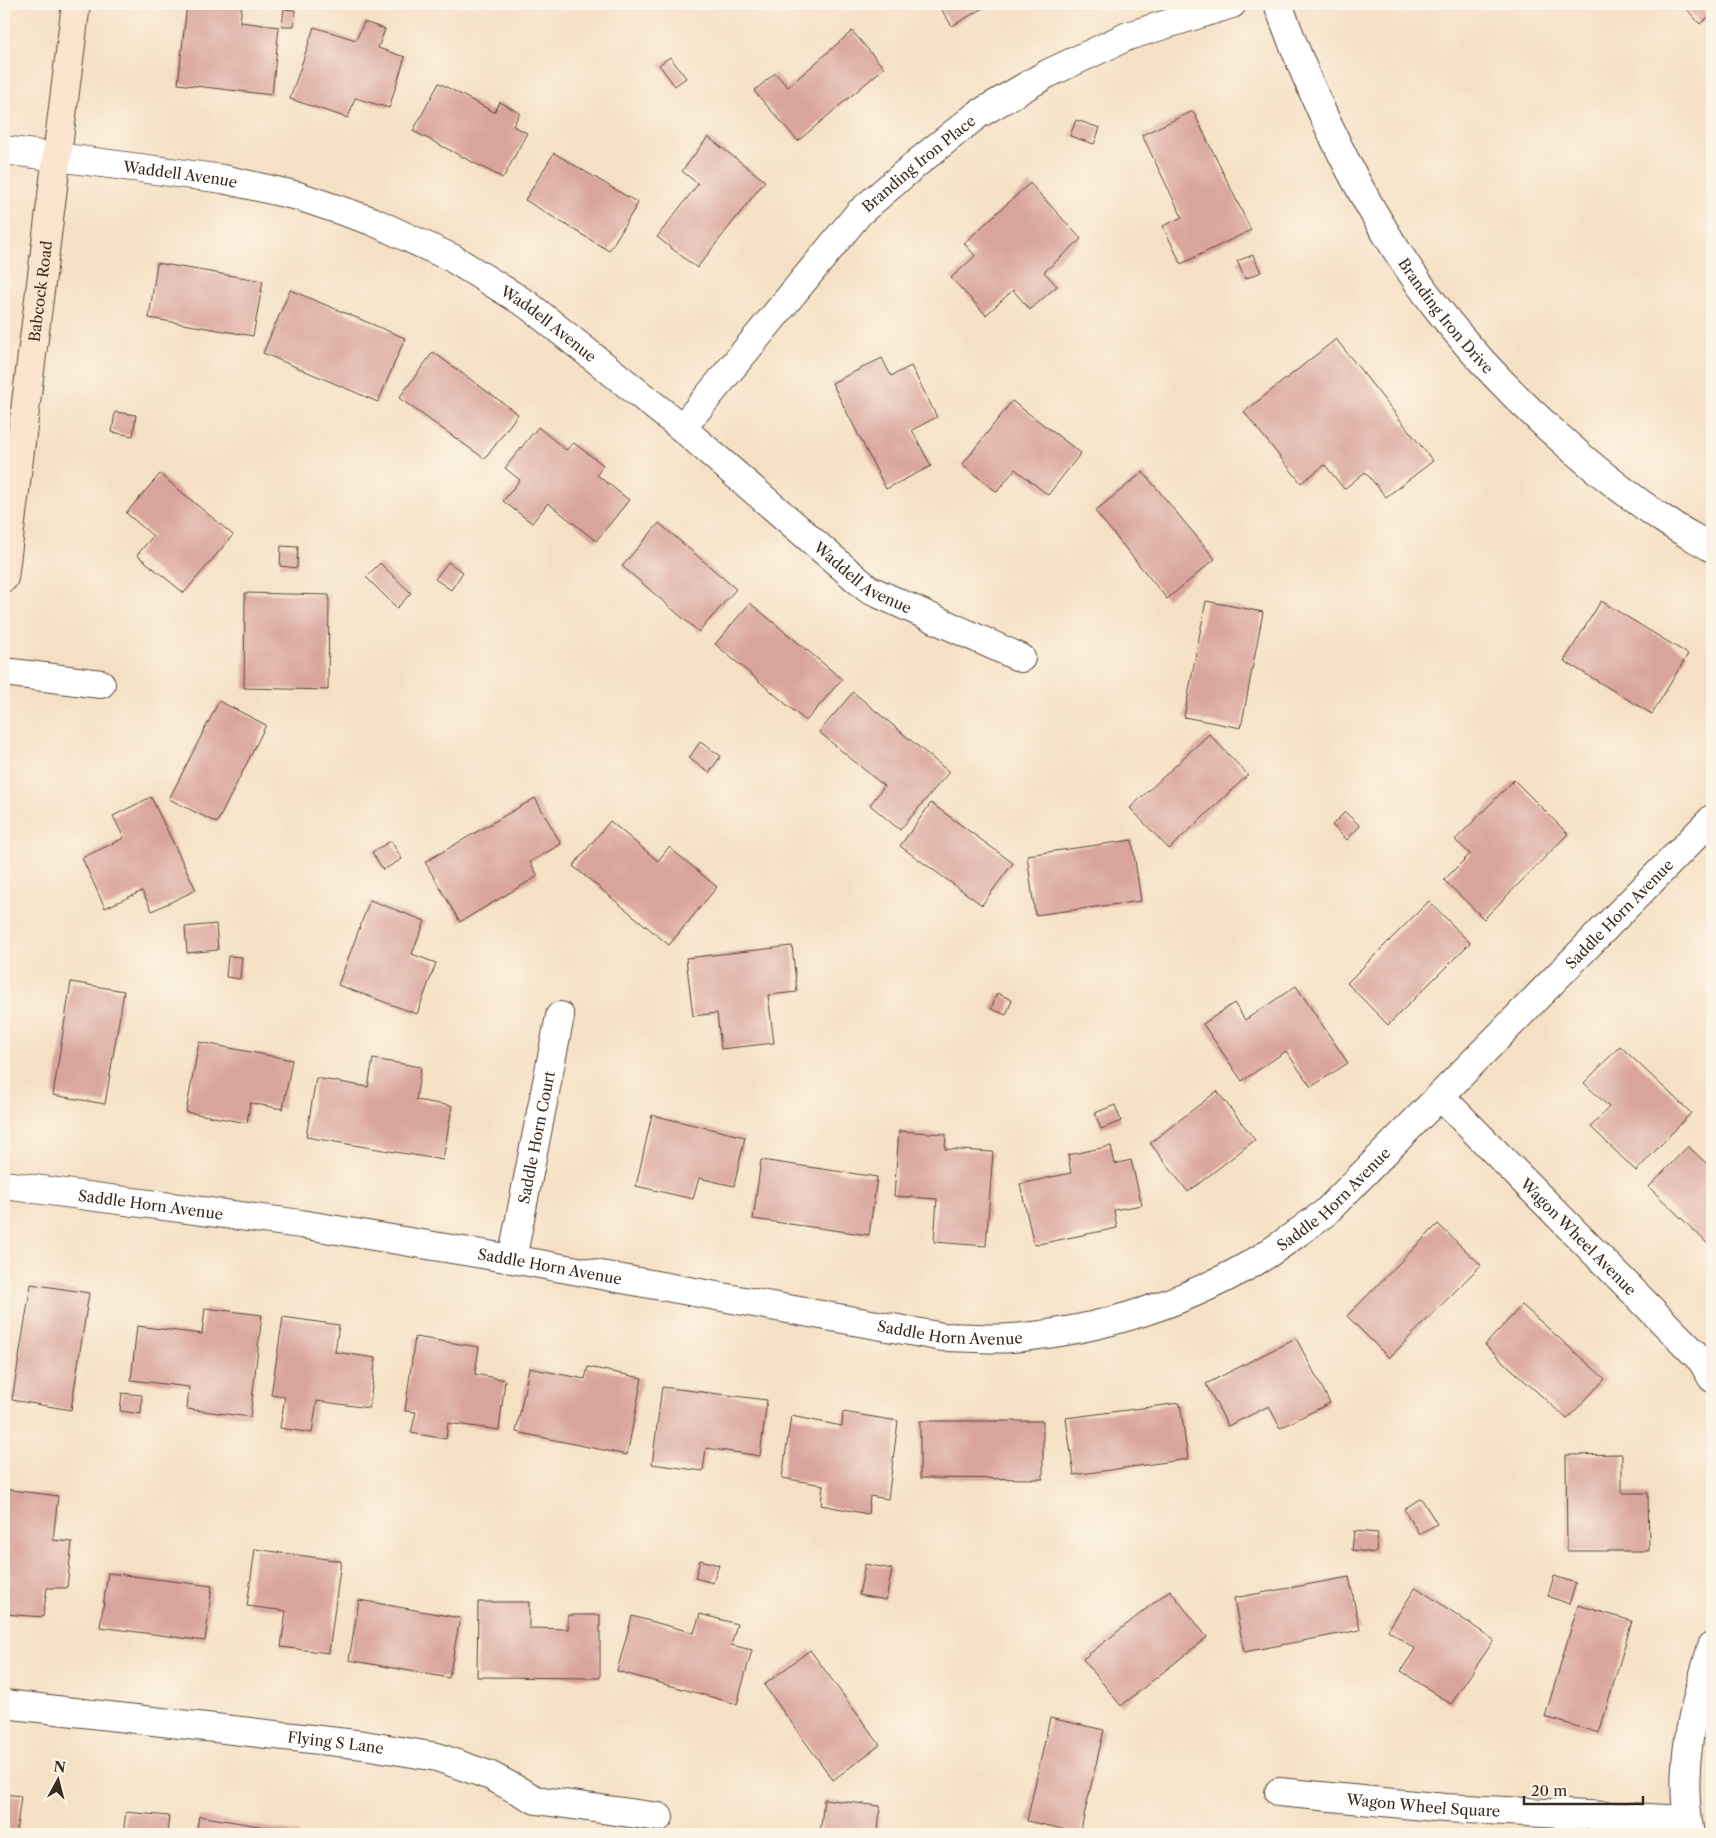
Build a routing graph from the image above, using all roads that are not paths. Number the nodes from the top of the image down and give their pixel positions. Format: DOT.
graph roads {
  1 [pos="76,4"];
  2 [pos="1232,4"];
  3 [pos="1278,4"];
  4 [pos="4,150"];
  5 [pos="56,158"];
  6 [pos="682,428"];
  7 [pos="1712,548"];
  8 [pos="4,578"];
  9 [pos="1021,658"];
  10 [pos="4,672"];
  11 [pos="101,684"];
  12 [pos="1712,819"];
  13 [pos="560,1016"];
  14 [pos="1441,1097"];
  15 [pos="4,1185"];
  16 [pos="512,1259"];
  17 [pos="1712,1378"];
  18 [pos="1712,1646"];
  19 [pos="4,1704"];
  20 [pos="1279,1792"];
  21 [pos="659,1817"];
  22 [pos="1688,1827"];
  1 -- 5 [label="street, Babcock Road"];
  2 -- 6 [label="street, Branding Iron Place"];
  3 -- 7 [label="street, Branding Iron Drive"];
  4 -- 5 [label="street, Waddell Avenue"];
  5 -- 6 [label="street, Waddell Avenue"];
  5 -- 8 [label="street, Babcock Road"];
  6 -- 9 [label="street, Waddell Avenue"];
  10 -- 11 [label="street"];
  12 -- 14 [label="street, Saddle Horn Avenue"];
  13 -- 16 [label="street, Saddle Horn Court"];
  14 -- 16 [label="street, Saddle Horn Avenue"];
  14 -- 17 [label="street, Wagon Wheel Avenue"];
  15 -- 16 [label="street, Saddle Horn Avenue"];
  18 -- 22 [label="street"];
  19 -- 21 [label="street, Flying S Lane"];
  20 -- 22 [label="street, Wagon Wheel Square"];
}
